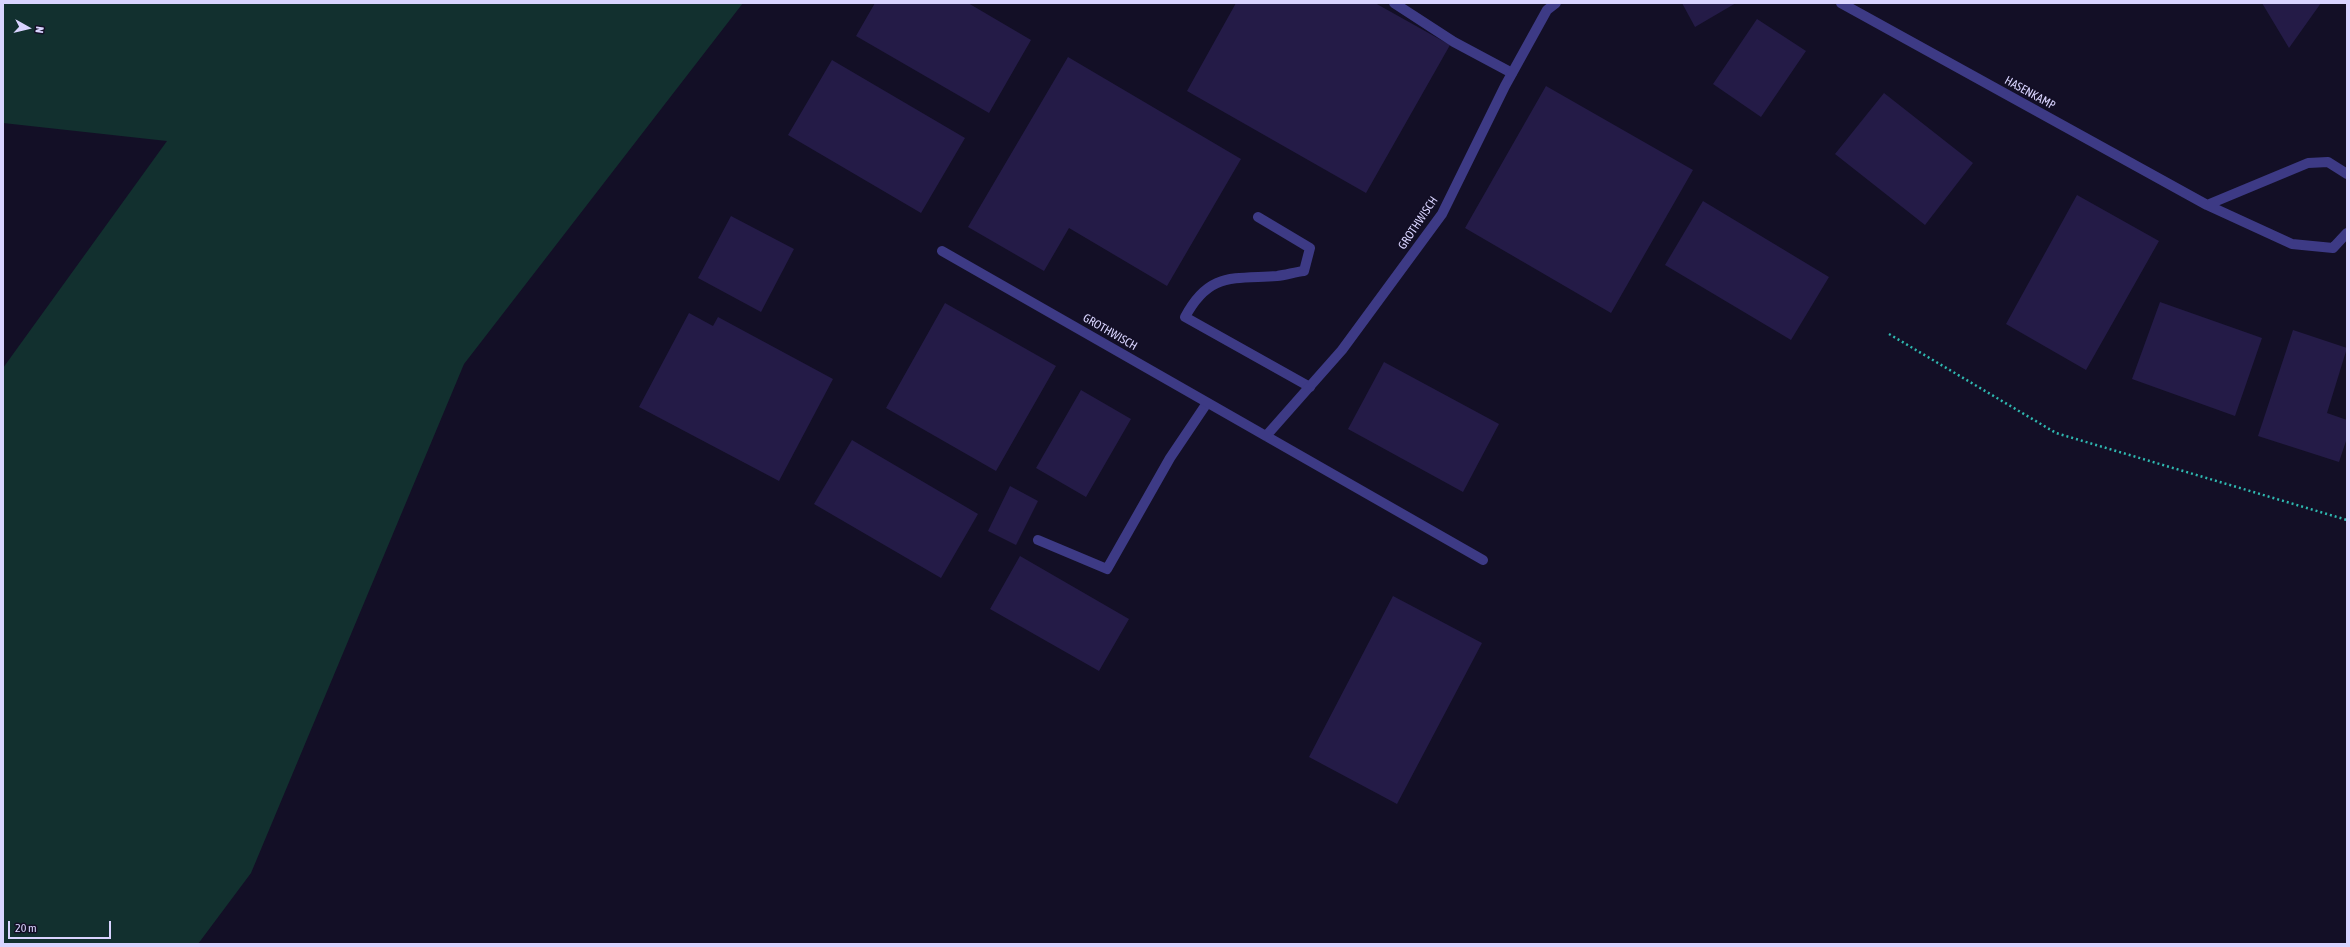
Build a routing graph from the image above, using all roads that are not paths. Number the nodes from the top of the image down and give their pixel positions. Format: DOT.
graph roads {
  1 [pos="1394,3"];
  2 [pos="1556,3"];
  3 [pos="1841,3"];
  4 [pos="1512,73"];
  5 [pos="2347,174"];
  6 [pos="2207,205"];
  7 [pos="1258,217"];
  8 [pos="2347,233"];
  9 [pos="942,251"];
  10 [pos="1310,386"];
  11 [pos="1207,403"];
  12 [pos="1266,436"];
  13 [pos="1038,540"];
  14 [pos="1483,560"];
  1 -- 4 [label="street"];
  2 -- 4 [label="street, GROTHWISCH"];
  3 -- 6 [label="street, HASENKAMP"];
  4 -- 10 [label="street, GROTHWISCH"];
  5 -- 6 [label="street"];
  6 -- 8 [label="street, HASENKAMP"];
  7 -- 10 [label="street"];
  9 -- 11 [label="street, GROTHWISCH"];
  10 -- 12 [label="street, GROTHWISCH"];
  11 -- 12 [label="street, GROTHWISCH"];
  11 -- 13 [label="street"];
  12 -- 14 [label="street, GROTHWISCH"];
}
